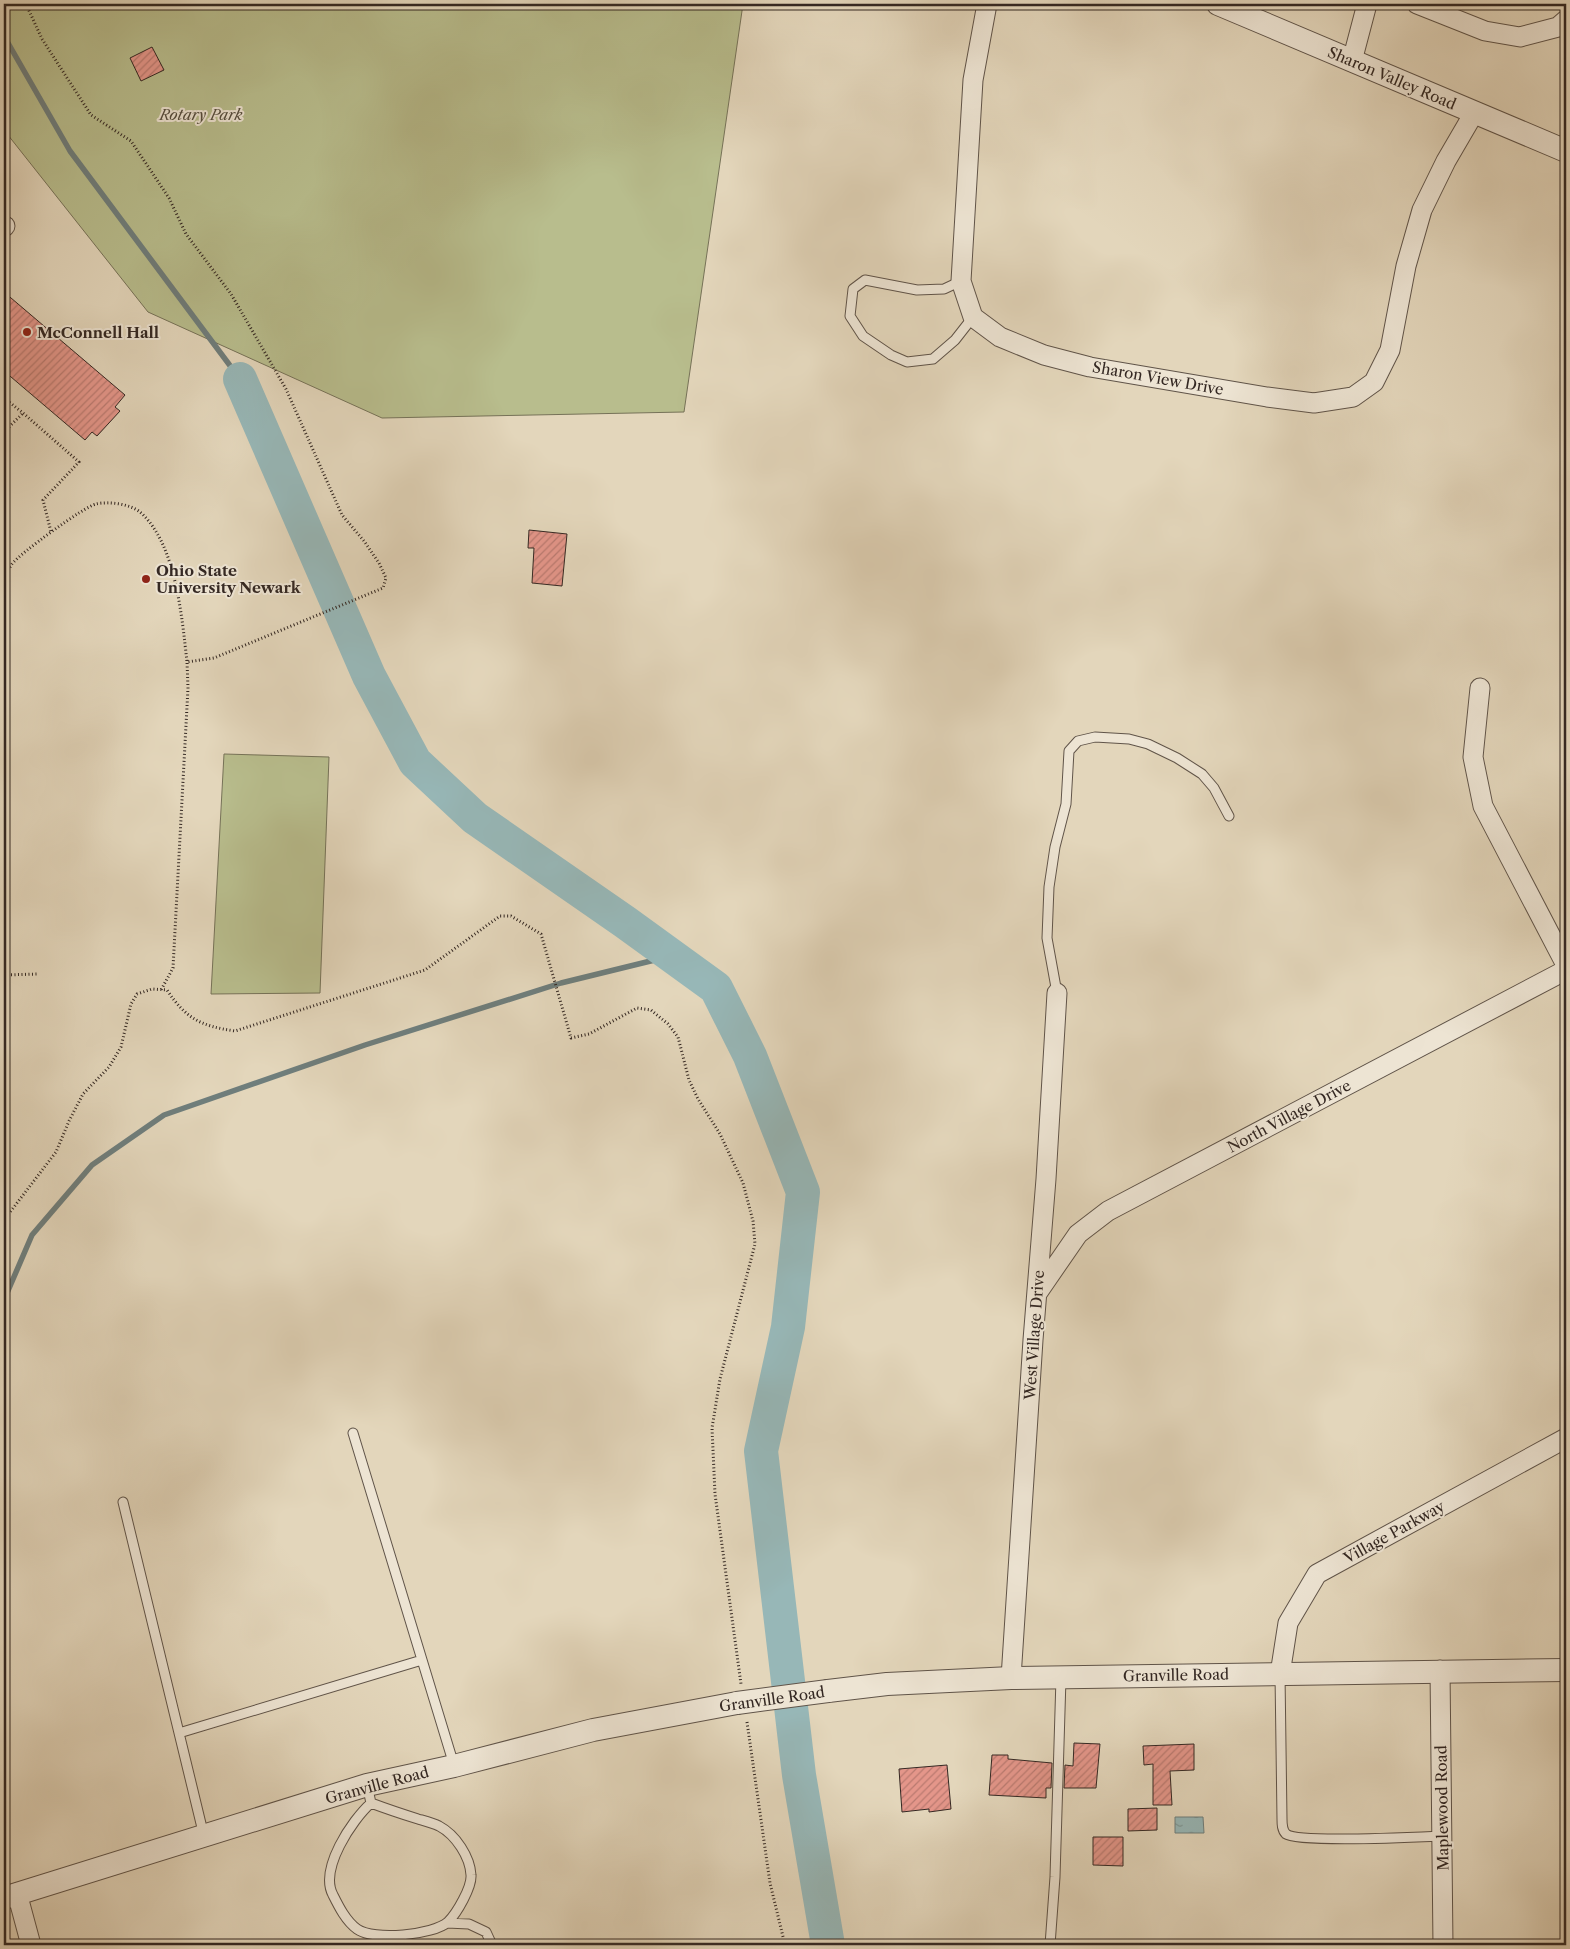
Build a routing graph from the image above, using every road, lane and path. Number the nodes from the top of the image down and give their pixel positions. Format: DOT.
graph roads {
  1 [pos="26,4"];
  2 [pos="987,4"];
  3 [pos="1218,4"];
  4 [pos="1367,4"];
  5 [pos="1417,4"];
  6 [pos="1566,20"];
  7 [pos="1352,61"];
  8 [pos="1474,113"];
  9 [pos="1566,151"];
  10 [pos="961,281"];
  11 [pos="973,317"];
  12 [pos="4,398"];
  13 [pos="23,412"];
  14 [pos="4,432"];
  15 [pos="51,533"];
  16 [pos="4,604"];
  17 [pos="187,662"];
  18 [pos="1480,688"];
  19 [pos="1229,816"];
  20 [pos="1566,965"];
  21 [pos="1566,970"];
  22 [pos="38,974"];
  23 [pos="4,975"];
  24 [pos="162,990"];
  25 [pos="1057,993"];
  26 [pos="4,1220"];
  27 [pos="1037,1292"];
  28 [pos="353,1433"];
  29 [pos="1566,1438"];
  30 [pos="123,1502"];
  31 [pos="422,1660"];
  32 [pos="1440,1670"];
  33 [pos="1566,1670"];
  34 [pos="1280,1674"];
  35 [pos="1061,1677"];
  36 [pos="1011,1678"];
  37 [pos="742,1704"];
  38 [pos="179,1733"];
  39 [pos="454,1766"];
  40 [pos="369,1794"];
  41 [pos="204,1836"];
  42 [pos="1442,1836"];
  43 [pos="10,1895"];
  44 [pos="447,1923"];
  45 [pos="31,1945"];
  46 [pos="492,1945"];
  47 [pos="785,1945"];
  48 [pos="1050,1945"];
  49 [pos="1443,1945"];
  1 -- 17 [label="path"];
  2 -- 10 [label="street"];
  3 -- 7 [label="street, Sharon Valley Road"];
  4 -- 7 [label="street"];
  5 -- 6 [label="street"];
  7 -- 8 [label="street, Sharon Valley Road"];
  8 -- 9 [label="street, Sharon Valley Road"];
  8 -- 11 [label="street, Sharon View Drive"];
  10 -- 11 [label="street"];
  10 -- 11 [label="lane"];
  12 -- 13 [label="path"];
  13 -- 14 [label="path"];
  13 -- 15 [label="path"];
  15 -- 16 [label="path"];
  15 -- 17 [label="path"];
  17 -- 24 [label="path"];
  18 -- 20 [label="street"];
  19 -- 25 [label="lane"];
  21 -- 27 [label="street, North Village Drive"];
  22 -- 23 [label="path"];
  24 -- 26 [label="path"];
  24 -- 37 [label="path"];
  25 -- 27 [label="street, West Village Drive"];
  27 -- 36 [label="street, West Village Drive"];
  28 -- 31 [label="lane"];
  29 -- 34 [label="street, Village Parkway"];
  30 -- 38 [label="lane"];
  31 -- 38 [label="lane"];
  31 -- 39 [label="lane"];
  32 -- 33 [label="street, Granville Road"];
  32 -- 34 [label="street, Granville Road"];
  32 -- 42 [label="street, Maplewood Road"];
  34 -- 35 [label="street, Granville Road"];
  34 -- 42 [label="lane"];
  35 -- 36 [label="street, Granville Road"];
  35 -- 48 [label="lane"];
  36 -- 37 [label="street, Granville Road, bridge"];
  37 -- 39 [label="street, Granville Road"];
  37 -- 47 [label="path"];
  38 -- 41 [label="lane"];
  39 -- 40 [label="street, Granville Road"];
  40 -- 41 [label="street, Granville Road"];
  40 -- 44 [label="lane"];
  40 -- 44 [label="lane"];
  41 -- 43 [label="street, Granville Road"];
  42 -- 49 [label="street, Maplewood Road"];
  43 -- 45 [label="street"];
  44 -- 46 [label="lane"];
}
